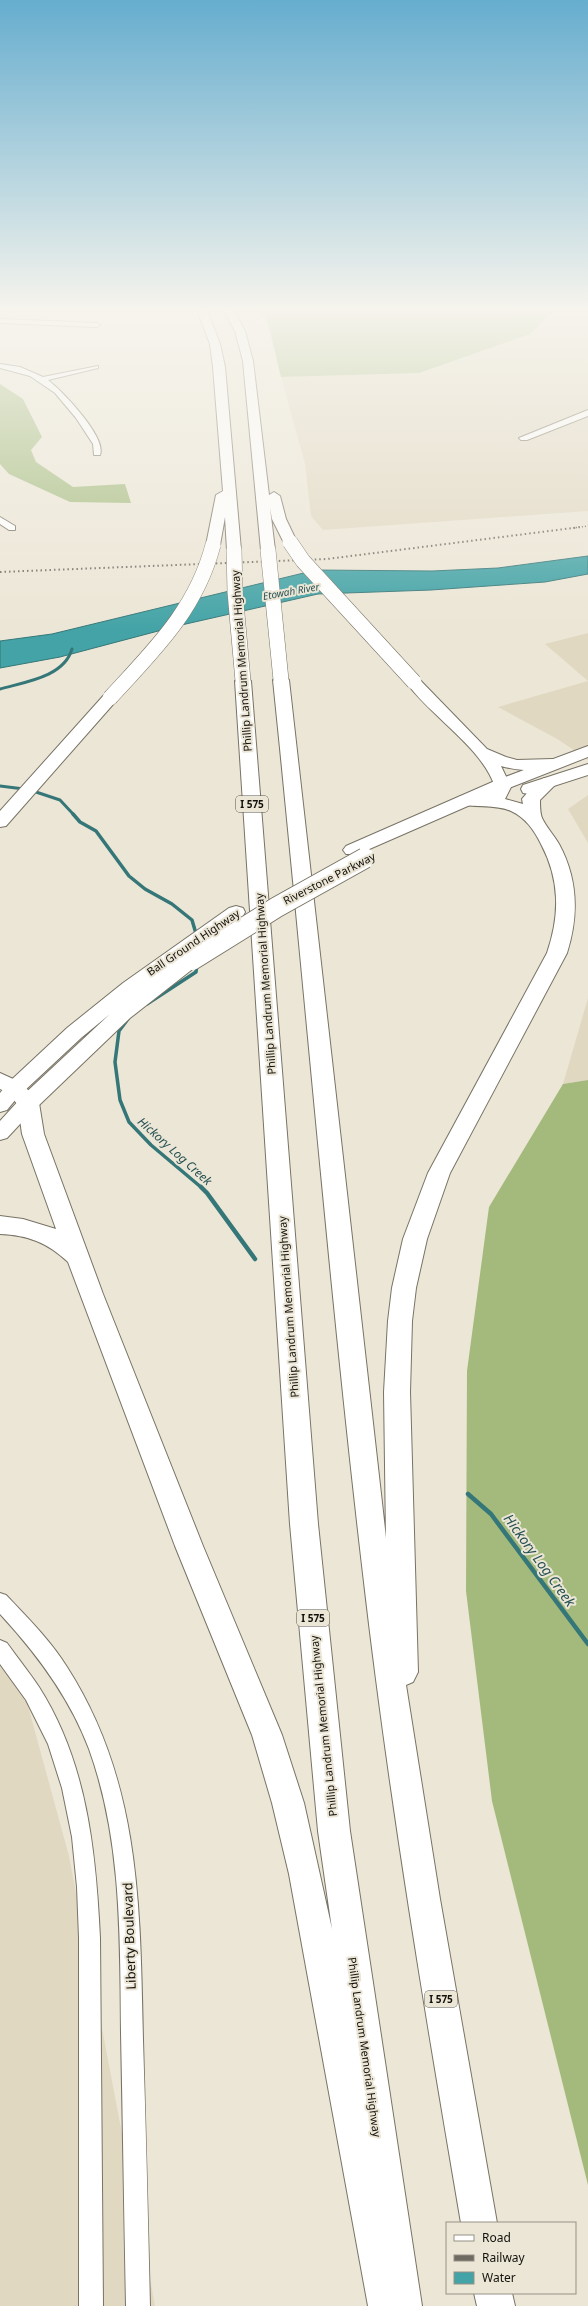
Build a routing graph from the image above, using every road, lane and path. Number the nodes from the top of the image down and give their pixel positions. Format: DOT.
graph roads {
  1 [pos="77,415"];
  2 [pos="223,415"];
  3 [pos="255,415"];
  4 [pos="256,415"];
  5 [pos="584,415"];
  6 [pos="524,438"];
  7 [pos="97,453"];
  8 [pos="227,464"];
  9 [pos="0,520"];
  10 [pos="12,528"];
  11 [pos="588,751"];
  12 [pos="480,752"];
  13 [pos="553,764"];
  14 [pos="588,769"];
  15 [pos="550,782"];
  16 [pos="504,784"];
  17 [pos="466,800"];
  18 [pos="495,802"];
  19 [pos="533,818"];
  20 [pos="2,820"];
  21 [pos="359,854"];
  22 [pos="14,1090"];
  23 [pos="0,1105"];
  24 [pos="0,1133"];
  25 [pos="0,1225"];
  26 [pos="80,1260"];
  27 [pos="0,1601"];
  28 [pos="0,1649"];
  29 [pos="405,1775"];
  30 [pos="479,2222"];
  31 [pos="493,2294"];
  32 [pos="91,2306"];
  33 [pos="138,2306"];
  34 [pos="387,2306"];
  35 [pos="403,2306"];
  36 [pos="496,2306"];
  1 -- 7 [label="street"];
  2 -- 8 [label="main road, Phillip Landrum Memorial Highway / I 575"];
  3 -- 29 [label="main road, I 575, bridge"];
  4 -- 12 [label="main road, bridge"];
  5 -- 6 [label="street"];
  8 -- 20 [label="main road, bridge"];
  8 -- 35 [label="main road, Phillip Landrum Memorial Highway / I 575, bridge"];
  9 -- 10 [label="street"];
  11 -- 13 [label="main road"];
  12 -- 13 [label="main road"];
  12 -- 16 [label="main road"];
  13 -- 16 [label="main road"];
  14 -- 15 [label="main road, Riverstone Parkway"];
  15 -- 18 [label="main road, Riverstone Parkway"];
  15 -- 19 [label="main road"];
  16 -- 17 [label="main road, Ball Ground Highway"];
  16 -- 18 [label="main road"];
  17 -- 18 [label="main road"];
  17 -- 21 [label="main road, Ball Ground Highway"];
  18 -- 19 [label="main road"];
  18 -- 21 [label="main road, Riverstone Parkway"];
  19 -- 29 [label="main road"];
  21 -- 22 [label="main road, Ball Ground Highway"];
  22 -- 23 [label="main road"];
  22 -- 24 [label="main road"];
  22 -- 26 [label="main road"];
  25 -- 26 [label="main road"];
  26 -- 34 [label="main road"];
  27 -- 33 [label="street, Liberty Boulevard"];
  28 -- 32 [label="street"];
  29 -- 30 [label="main road, I 575"];
  31 -- 36 [label="main road"];
}
